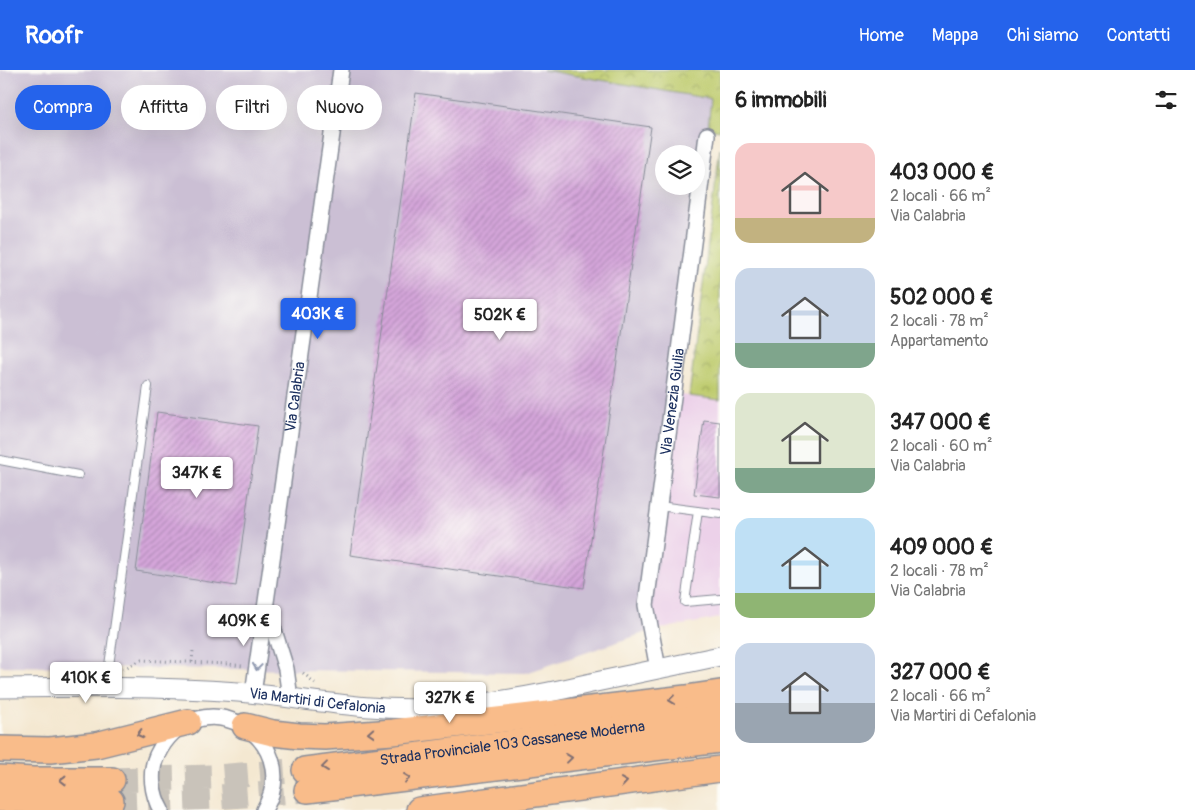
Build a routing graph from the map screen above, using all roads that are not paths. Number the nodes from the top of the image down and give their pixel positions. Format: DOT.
graph roads {
  1 [pos="341,70"];
  2 [pos="707,135"];
  3 [pos="148,386"];
  4 [pos="0,460"];
  5 [pos="78,475"];
  6 [pos="659,506"];
  7 [pos="698,511"];
  8 [pos="720,514"];
  9 [pos="720,599"];
  10 [pos="266,606"];
  11 [pos="720,656"];
  12 [pos="658,669"];
  13 [pos="106,687"];
  14 [pos="0,688"];
  15 [pos="720,693"];
  16 [pos="253,694"];
  17 [pos="290,698"];
  18 [pos="720,716"];
  19 [pos="188,722"];
  20 [pos="245,726"];
  21 [pos="720,740"];
  22 [pos="0,749"];
  23 [pos="720,769"];
  24 [pos="0,778"];
  25 [pos="0,799"];
  26 [pos="161,810"];
  27 [pos="264,810"];
  28 [pos="420,810"];
  1 -- 10 [label="street, Via Calabria"];
  2 -- 6 [label="street, Via Venezia Giulia"];
  3 -- 13 [label="lane"];
  4 -- 5 [label="lane"];
  6 -- 7 [label="lane"];
  6 -- 12 [label="street, Via Venezia Giulia"];
  7 -- 8 [label="lane"];
  7 -- 9 [label="lane"];
  10 -- 16 [label="street, Via Calabria, one-way"];
  10 -- 17 [label="street, Via Calabria"];
  11 -- 12 [label="street, Via Martiri di Cefalonia"];
  12 -- 17 [label="street, Via Martiri di Cefalonia"];
  13 -- 14 [label="street, Via Martiri di Cefalonia"];
  13 -- 16 [label="street, Via Martiri di Cefalonia"];
  15 -- 20 [label="highway, one-way"];
  16 -- 17 [label="street, Via Martiri di Cefalonia"];
  18 -- 21 [label="highway, Strada Provinciale 103 Cassanese Moderna, one-way"];
  19 -- 20 [label="street"];
  19 -- 22 [label="highway, one-way"];
  19 -- 26 [label="street"];
  20 -- 27 [label="street"];
  28 -- 23 [label="highway, one-way"];
  25 -- 24 [label="highway, one-way"];
}
